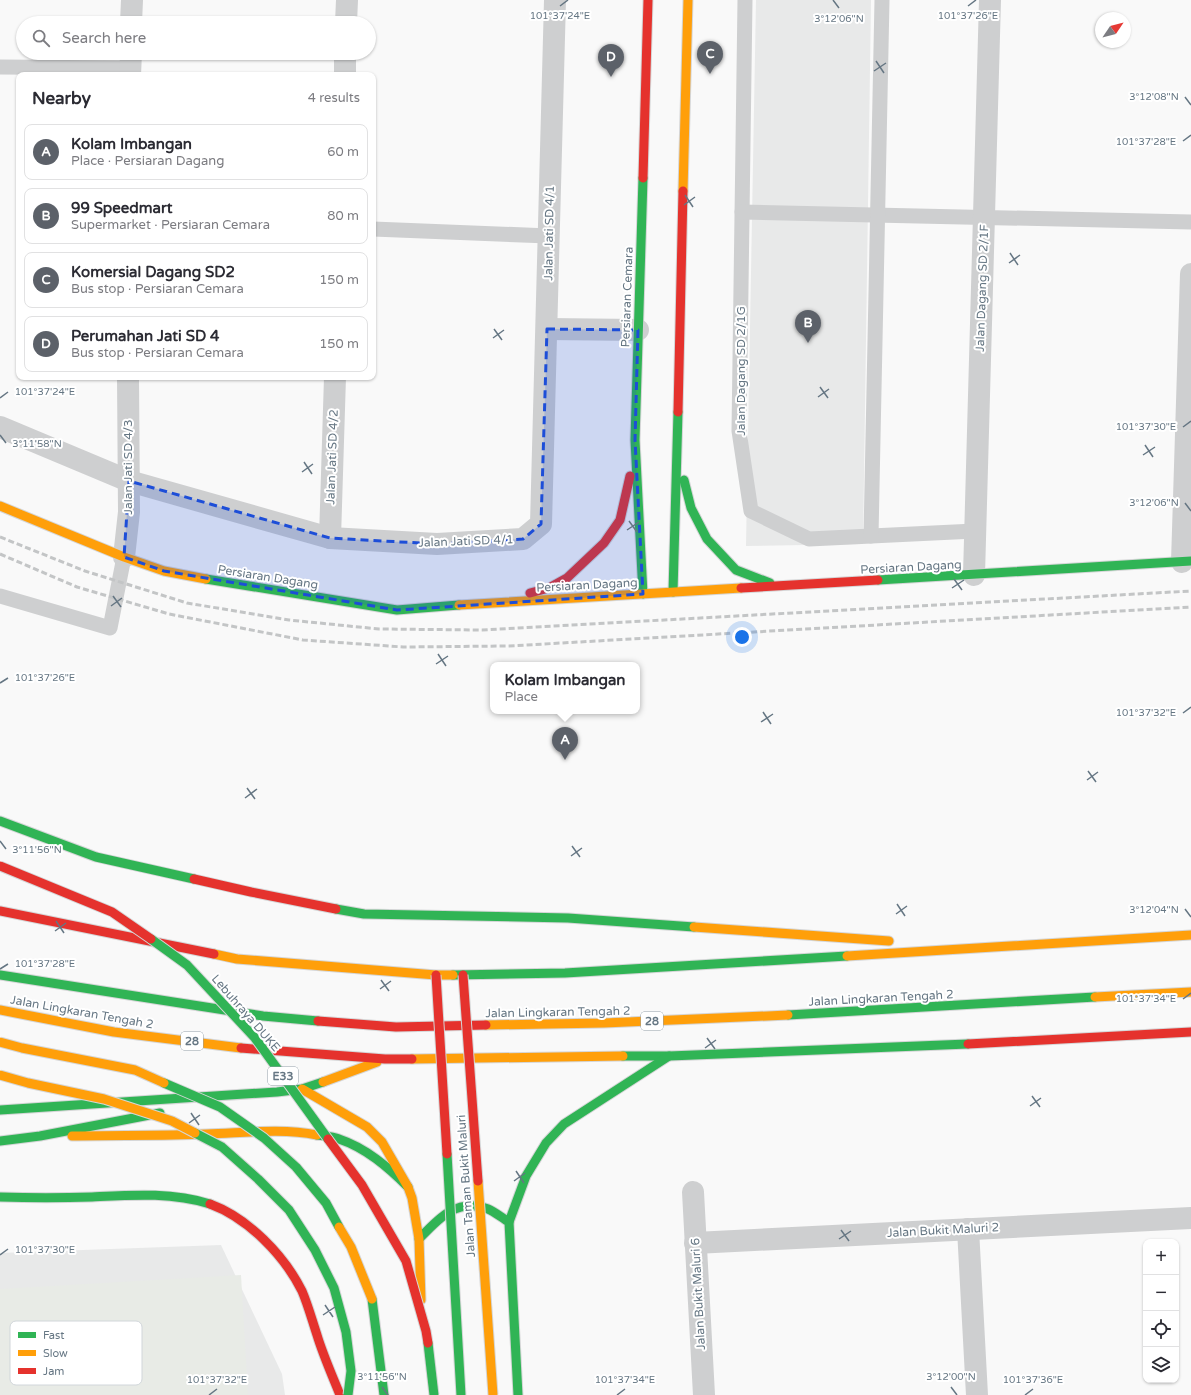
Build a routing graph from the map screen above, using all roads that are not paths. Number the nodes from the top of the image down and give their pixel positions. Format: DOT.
graph roads {
  1 [pos="132,0"];
  2 [pos="347,0"];
  3 [pos="555,0"];
  4 [pos="648,0"];
  5 [pos="688,0"];
  6 [pos="745,0"];
  7 [pos="882,0"];
  8 [pos="990,0"];
  9 [pos="132,16"];
  10 [pos="346,16"];
  11 [pos="345,60"];
  12 [pos="130,66"];
  13 [pos="0,67"];
  14 [pos="345,72"];
  15 [pos="742,212"];
  16 [pos="878,215"];
  17 [pos="984,217"];
  18 [pos="1191,222"];
  19 [pos="376,229"];
  20 [pos="549,236"];
  21 [pos="1191,274"];
  22 [pos="547,329"];
  23 [pos="638,330"];
  24 [pos="128,380"];
  25 [pos="335,380"];
  26 [pos="0,427"];
  27 [pos="635,440"];
  28 [pos="677,445"];
  29 [pos="129,480"];
  30 [pos="0,506"];
  31 [pos="975,531"];
  32 [pos="871,536"];
  33 [pos="330,538"];
  34 [pos="124,557"];
  35 [pos="1187,561"];
  36 [pos="974,575"];
  37 [pos="779,587"];
  38 [pos="673,592"];
  39 [pos="643,594"];
  40 [pos="0,596"];
  41 [pos="498,602"];
  42 [pos="0,821"];
  43 [pos="0,866"];
  44 [pos="0,911"];
  45 [pos="1191,935"];
  46 [pos="980,948"];
  47 [pos="0,975"];
  48 [pos="436,975"];
  49 [pos="463,975"];
  50 [pos="1191,992"];
  51 [pos="0,1010"];
  52 [pos="1191,1032"];
  53 [pos="0,1042"];
  54 [pos="669,1056"];
  55 [pos="385,1060"];
  56 [pos="0,1075"];
  57 [pos="0,1080"];
  58 [pos="28,1084"];
  59 [pos="302,1089"];
  60 [pos="277,1092"];
  61 [pos="192,1107"];
  62 [pos="0,1110"];
  63 [pos="169,1112"];
  64 [pos="40,1136"];
  65 [pos="0,1141"];
  66 [pos="408,1187"];
  67 [pos="693,1192"];
  68 [pos="0,1197"];
  69 [pos="1191,1218"];
  70 [pos="509,1222"];
  71 [pos="968,1229"];
  72 [pos="419,1239"];
  73 [pos="695,1243"];
  74 [pos="340,1395"];
  75 [pos="348,1395"];
  76 [pos="384,1395"];
  77 [pos="425,1395"];
  78 [pos="434,1395"];
  79 [pos="461,1395"];
  80 [pos="494,1395"];
  81 [pos="518,1395"];
  82 [pos="704,1395"];
  83 [pos="977,1395"];
  1 -- 9 [label="street"];
  2 -- 10 [label="street"];
  3 -- 20 [label="street, Jalan Jati SD 4/1"];
  4 -- 23 [label="main road, Persiaran Cemara"];
  5 -- 28 [label="main road"];
  6 -- 15 [label="lane, Jalan Dagang SD 2/1G"];
  7 -- 16 [label="lane"];
  8 -- 17 [label="street, Jalan Dagang SD 2/1F"];
  11 -- 14 [label="street"];
  12 -- 13 [label="lane"];
  15 -- 16 [label="lane"];
  15 -- 32 [label="lane, Jalan Dagang SD 2/1G"];
  16 -- 17 [label="lane"];
  16 -- 32 [label="lane"];
  17 -- 18 [label="lane"];
  17 -- 31 [label="street, Jalan Dagang SD 2/1F"];
  19 -- 20 [label="lane"];
  20 -- 22 [label="street, Jalan Jati SD 4/1"];
  21 -- 35 [label="street"];
  22 -- 23 [label="street"];
  22 -- 33 [label="street, Jalan Jati SD 4/1"];
  23 -- 27 [label="main road, Persiaran Cemara"];
  24 -- 29 [label="street, Jalan Jati SD 4/3"];
  25 -- 33 [label="street, Jalan Jati SD 4/2"];
  26 -- 29 [label="street, Jalan Jati SD 4/1"];
  27 -- 39 [label="main road, Persiaran Cemara"];
  27 -- 41 [label="main road"];
  28 -- 37 [label="main road"];
  28 -- 38 [label="main road"];
  29 -- 33 [label="street, Jalan Jati SD 4/1"];
  29 -- 34 [label="street, Jalan Jati SD 4/3"];
  30 -- 34 [label="main road, Persiaran Dagang"];
  31 -- 32 [label="lane, Jalan Dagang SD 2/1G"];
  31 -- 36 [label="street, Jalan Dagang SD 2/1F"];
  34 -- 40 [label="lane"];
  34 -- 41 [label="main road, Persiaran Dagang"];
  35 -- 36 [label="main road, Persiaran Dagang"];
  36 -- 37 [label="main road, Persiaran Dagang"];
  37 -- 38 [label="main road, Persiaran Dagang"];
  38 -- 39 [label="main road, Persiaran Dagang"];
  39 -- 41 [label="main road, Persiaran Dagang"];
  42 -- 46 [label="main road"];
  43 -- 78 [label="main road, Lebuhraya DUKE / E33, bridge"];
  44 -- 48 [label="main road"];
  45 -- 46 [label="main road"];
  46 -- 49 [label="main road"];
  47 -- 50 [label="main road, Jalan Lingkaran Tengah 2 / 28"];
  48 -- 49 [label="main road"];
  48 -- 79 [label="main road, Jalan Taman Bukit Maluri, bridge"];
  49 -- 80 [label="main road, Jalan Taman Bukit Maluri, bridge"];
  51 -- 55 [label="main road, Jalan Lingkaran Tengah 2 / 28"];
  52 -- 54 [label="main road, Jalan Lingkaran Tengah 2 / 28"];
  53 -- 76 [label="main road, bridge"];
  54 -- 55 [label="main road, Jalan Lingkaran Tengah 2 / 28"];
  54 -- 70 [label="main road"];
  55 -- 59 [label="main road"];
  56 -- 58 [label="main road, bridge"];
  57 -- 58 [label="main road, bridge"];
  58 -- 75 [label="main road, bridge"];
  59 -- 60 [label="main road"];
  59 -- 66 [label="main road"];
  60 -- 61 [label="main road"];
  60 -- 62 [label="main road"];
  63 -- 64 [label="main road"];
  64 -- 65 [label="main road"];
  64 -- 66 [label="main road"];
  66 -- 72 [label="main road"];
  67 -- 73 [label="street, Jalan Bukit Maluri 6"];
  68 -- 74 [label="main road"];
  69 -- 71 [label="street, Jalan Bukit Maluri 2"];
  70 -- 72 [label="main road"];
  70 -- 81 [label="main road"];
  71 -- 73 [label="street, Jalan Bukit Maluri 2"];
  71 -- 83 [label="street"];
  72 -- 77 [label="main road"];
  73 -- 82 [label="street, Jalan Bukit Maluri 6"];
}
